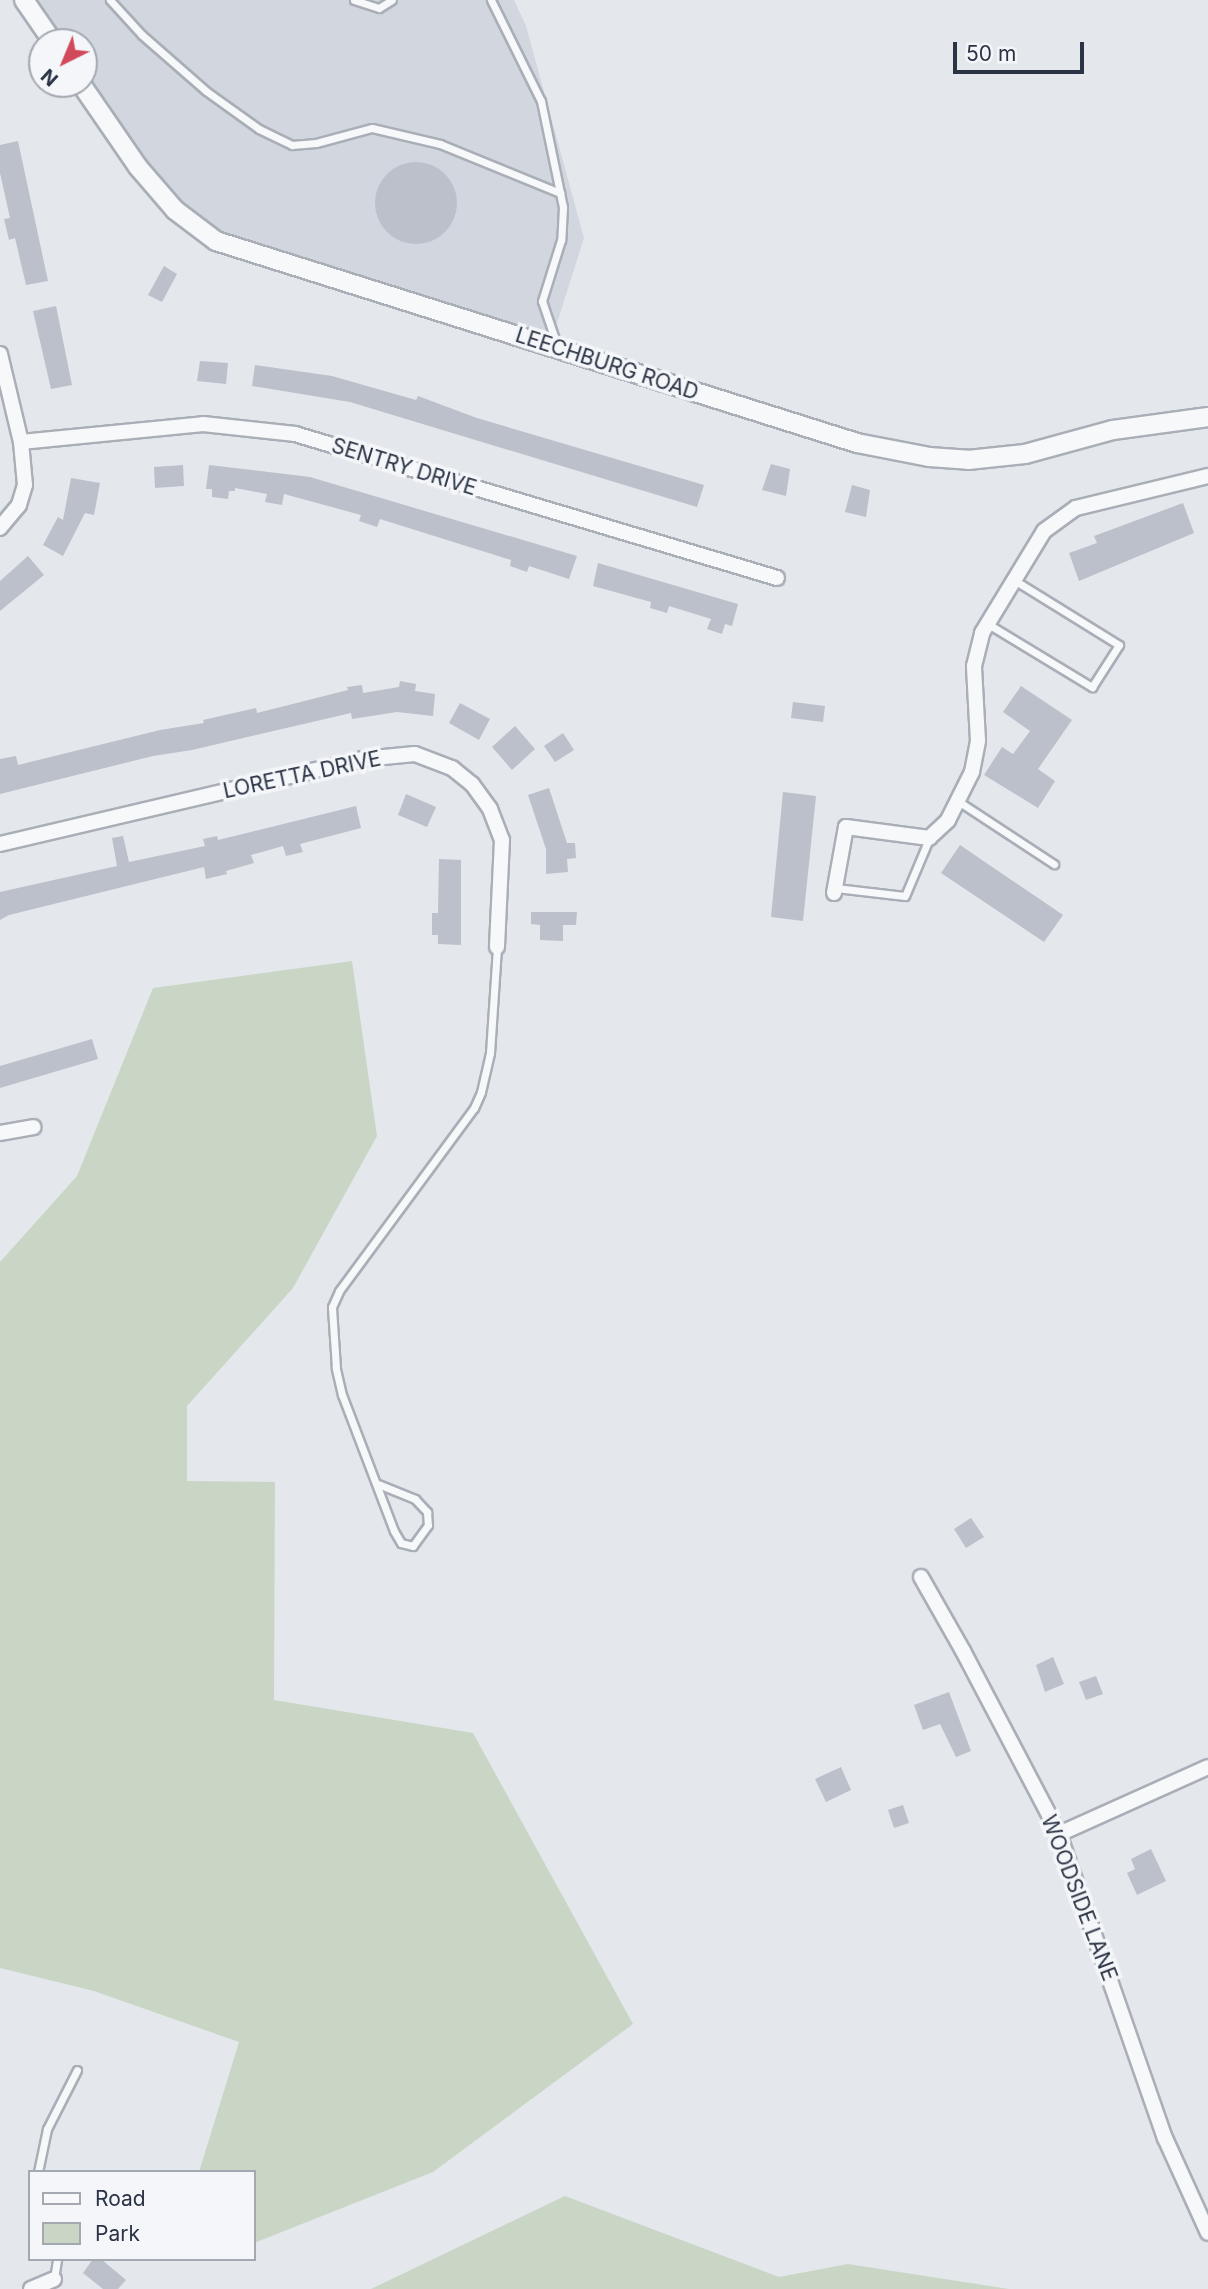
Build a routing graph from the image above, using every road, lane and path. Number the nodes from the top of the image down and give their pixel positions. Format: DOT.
graph roads {
  1 [pos="24,0"];
  2 [pos="110,0"];
  3 [pos="354,0"];
  4 [pos="392,0"];
  5 [pos="491,0"];
  6 [pos="43,28"];
  7 [pos="91,98"];
  8 [pos="560,192"];
  9 [pos="558,348"];
  10 [pos="0,354"];
  11 [pos="1208,417"];
  12 [pos="21,442"];
  13 [pos="1208,476"];
  14 [pos="0,528"];
  15 [pos="777,578"];
  16 [pos="1014,580"];
  17 [pos="988,624"];
  18 [pos="958,800"];
  19 [pos="929,838"];
  20 [pos="0,844"];
  21 [pos="1054,864"];
  22 [pos="834,890"];
  23 [pos="497,947"];
  24 [pos="33,1127"];
  25 [pos="0,1133"];
  26 [pos="377,1484"];
  27 [pos="920,1577"];
  28 [pos="1208,1768"];
  29 [pos="1059,1834"];
  30 [pos="77,2070"];
  31 [pos="38,2170"];
  32 [pos="1208,2232"];
  33 [pos="57,2261"];
  34 [pos="54,2279"];
  35 [pos="32,2289"];
  1 -- 6 [label="street"];
  2 -- 8 [label="lane"];
  3 -- 4 [label="lane"];
  5 -- 8 [label="lane"];
  7 -- 9 [label="street, LEECHBURG ROAD"];
  8 -- 9 [label="lane"];
  9 -- 11 [label="street, LEECHBURG ROAD"];
  10 -- 12 [label="street"];
  12 -- 14 [label="street"];
  12 -- 15 [label="street, SENTRY DRIVE"];
  13 -- 16 [label="street"];
  16 -- 17 [label="street"];
  16 -- 17 [label="lane"];
  17 -- 18 [label="street"];
  18 -- 19 [label="street"];
  18 -- 21 [label="lane"];
  19 -- 22 [label="lane"];
  19 -- 22 [label="street"];
  20 -- 23 [label="street, LORETTA DRIVE"];
  23 -- 26 [label="lane"];
  24 -- 25 [label="street"];
  26 -- 26 [label="lane"];
  27 -- 29 [label="street, WOODSIDE LANE"];
  28 -- 29 [label="street"];
  29 -- 32 [label="street, WOODSIDE LANE"];
  30 -- 31 [label="lane"];
  33 -- 34 [label="lane"];
  34 -- 35 [label="street"];
}
